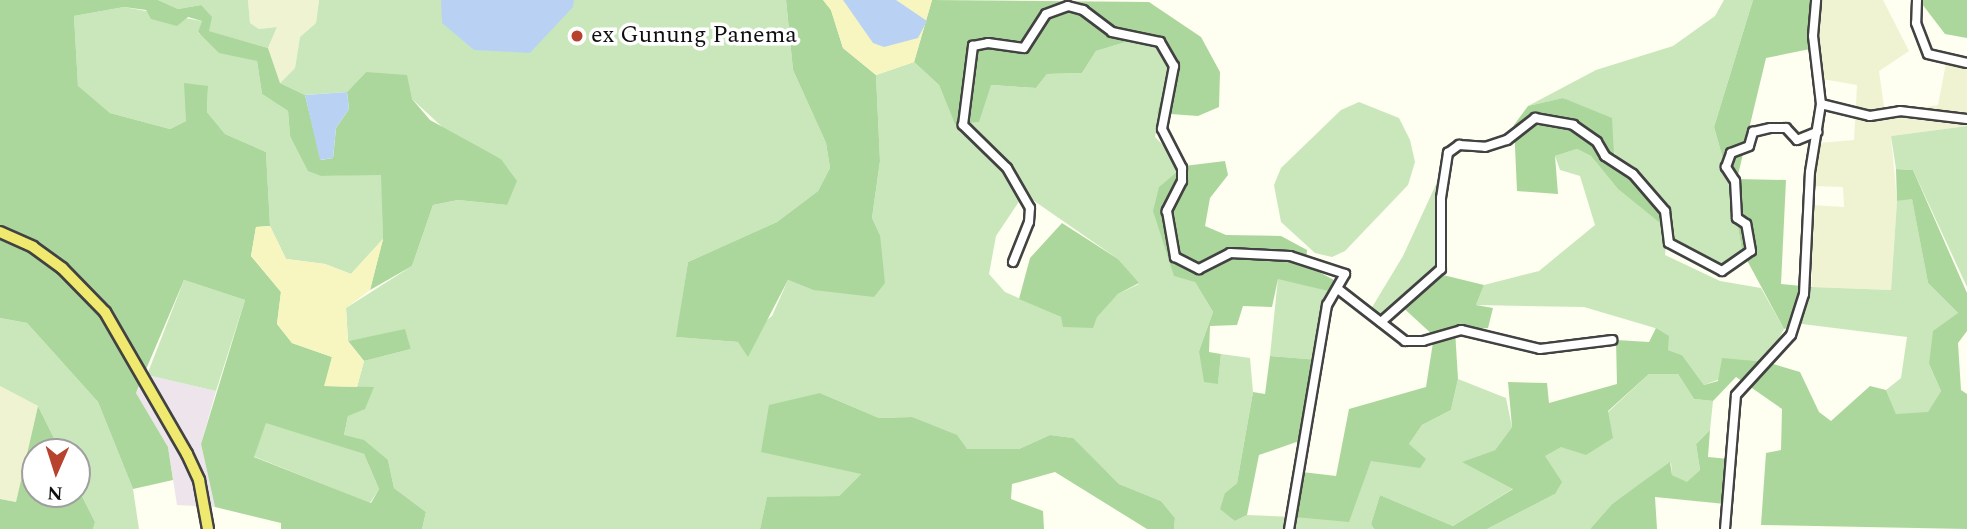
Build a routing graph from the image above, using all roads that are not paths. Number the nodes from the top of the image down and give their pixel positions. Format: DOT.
graph roads {
  1 [pos="1816,0"];
  2 [pos="1917,0"];
  3 [pos="1967,63"];
  4 [pos="1821,104"];
  5 [pos="1967,118"];
  6 [pos="1817,132"];
  7 [pos="0,232"];
  8 [pos="1013,262"];
  9 [pos="1338,289"];
  10 [pos="1381,322"];
  11 [pos="1612,340"];
  12 [pos="208,529"];
  13 [pos="1289,529"];
  14 [pos="1725,529"];
  1 -- 4 [label="street"];
  2 -- 3 [label="street"];
  4 -- 5 [label="street"];
  4 -- 6 [label="street"];
  6 -- 10 [label="street"];
  6 -- 14 [label="street"];
  7 -- 12 [label="main road"];
  8 -- 9 [label="street"];
  9 -- 10 [label="street"];
  9 -- 13 [label="street"];
  10 -- 11 [label="street"];
}
